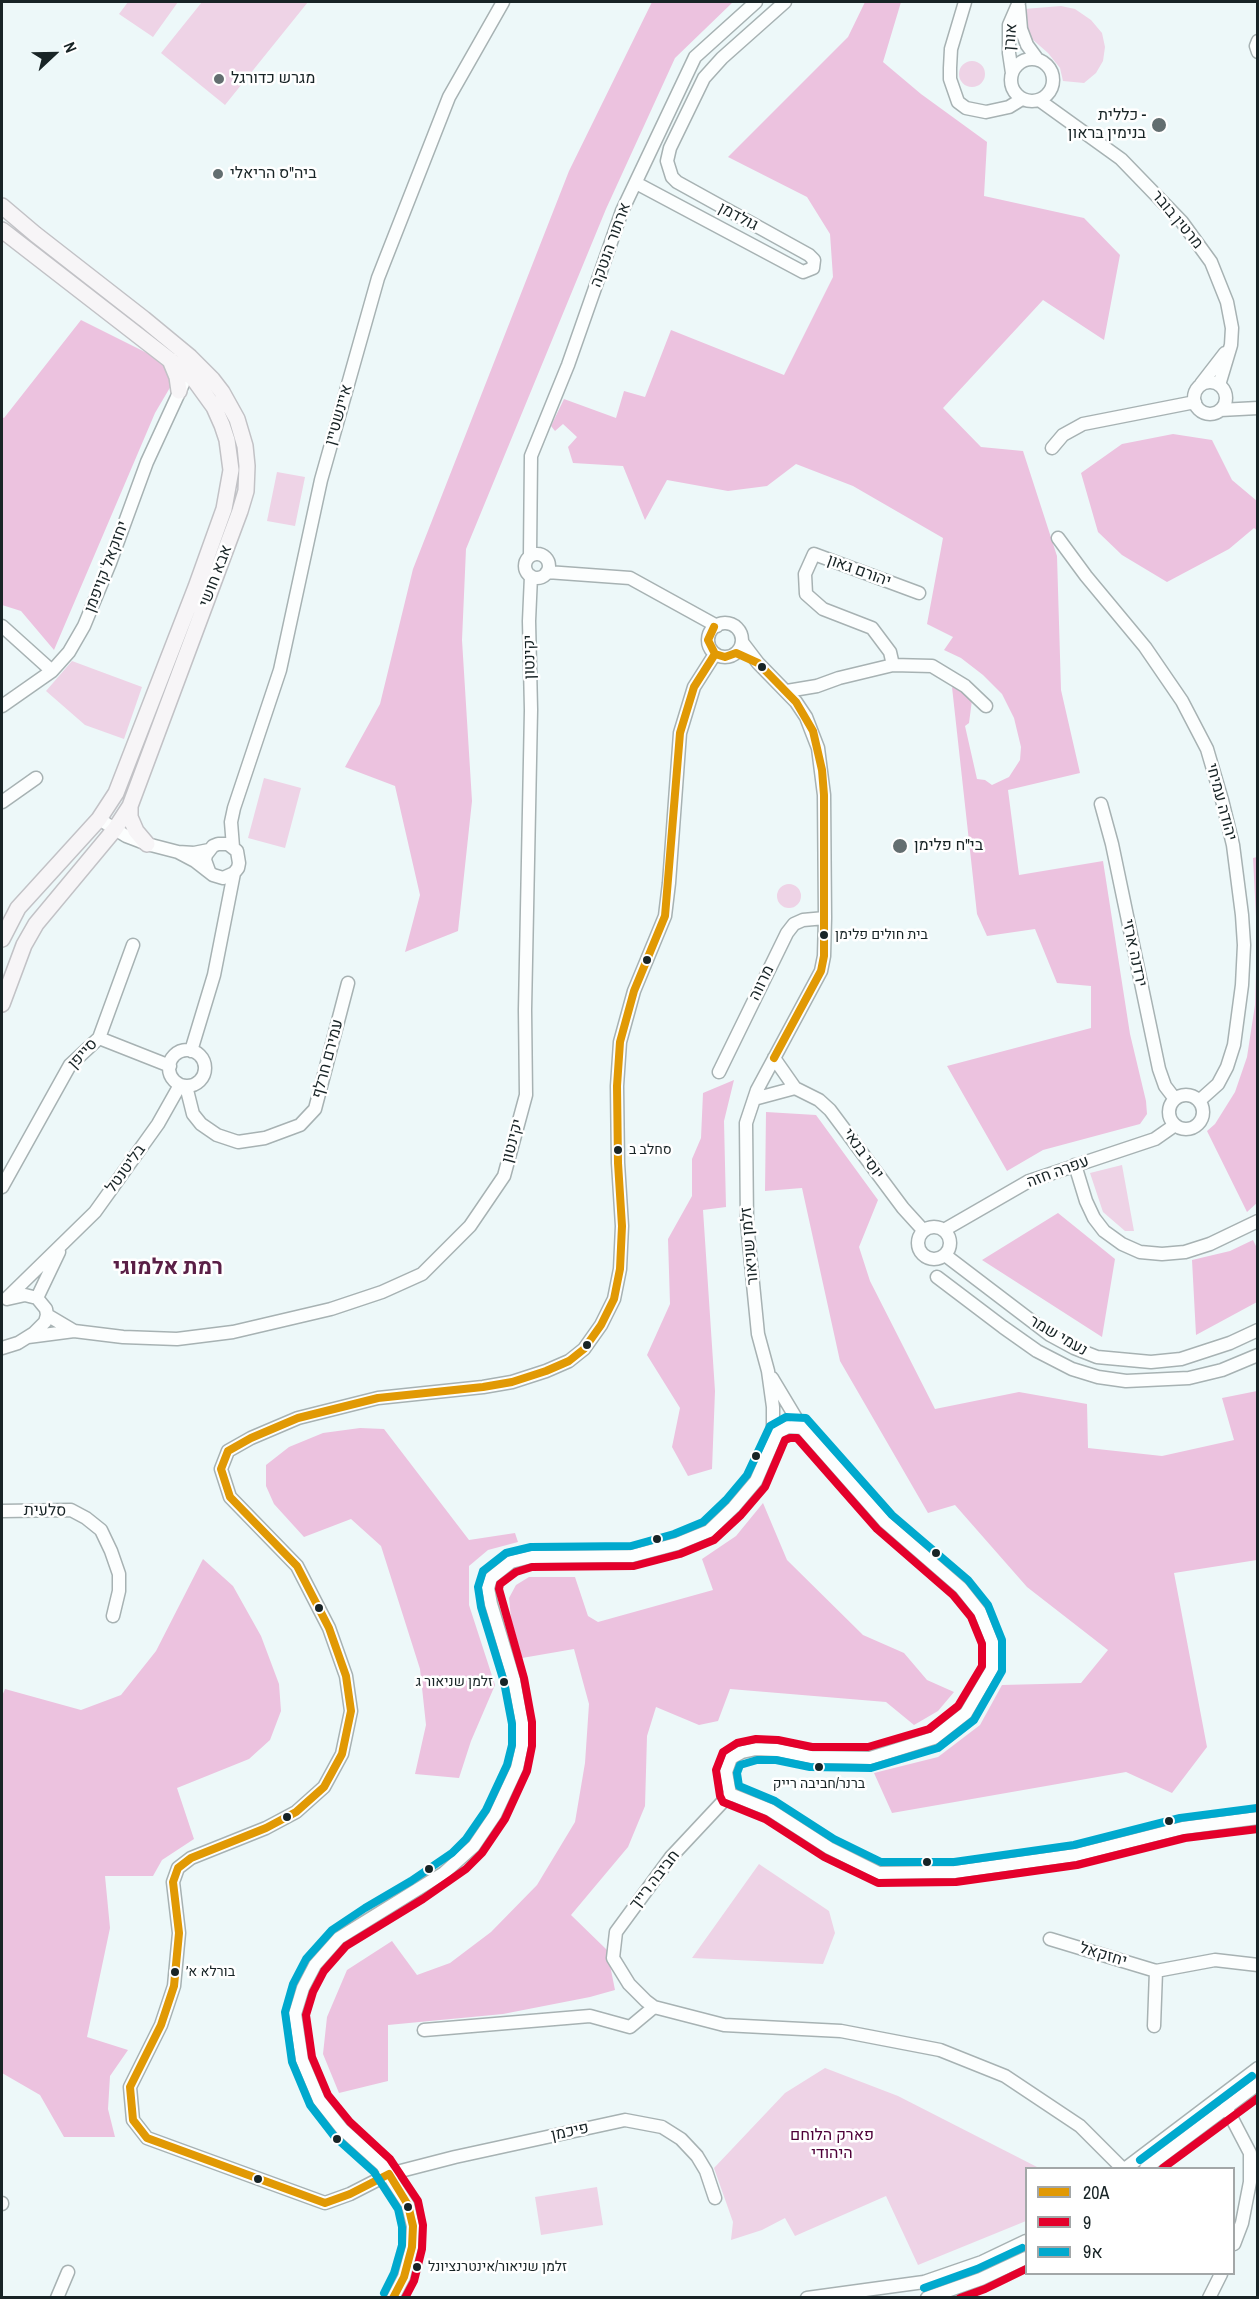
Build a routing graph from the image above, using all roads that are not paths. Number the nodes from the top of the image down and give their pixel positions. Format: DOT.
graph roads {
  1 [pos="502,2"];
  2 [pos="756,2"];
  3 [pos="785,2"];
  4 [pos="966,2"];
  5 [pos="1019,2"];
  6 [pos="1257,41"];
  7 [pos="1257,52"];
  8 [pos="1038,60"];
  9 [pos="1012,78"];
  10 [pos="1044,97"];
  11 [pos="1022,99"];
  12 [pos="993,110"];
  13 [pos="636,183"];
  14 [pos="2,206"];
  15 [pos="2,230"];
  16 [pos="1231,345"];
  17 [pos="168,358"];
  18 [pos="193,378"];
  19 [pos="210,388"];
  20 [pos="1222,389"];
  21 [pos="1197,392"];
  22 [pos="176,396"];
  23 [pos="1257,409"];
  24 [pos="1220,410"];
  25 [pos="1053,448"];
  26 [pos="1058,538"];
  27 [pos="540,566"];
  28 [pos="919,593"];
  29 [pos="693,614"];
  30 [pos="2,626"];
  31 [pos="717,626"];
  32 [pos="709,637"];
  33 [pos="739,648"];
  34 [pos="716,654"];
  35 [pos="893,665"];
  36 [pos="52,671"];
  37 [pos="787,691"];
  38 [pos="2,706"];
  39 [pos="986,706"];
  40 [pos="36,778"];
  41 [pos="2,802"];
  42 [pos="1101,804"];
  43 [pos="130,806"];
  44 [pos="99,819"];
  45 [pos="116,829"];
  46 [pos="147,844"];
  47 [pos="233,847"];
  48 [pos="209,850"];
  49 [pos="178,852"];
  50 [pos="234,873"];
  51 [pos="213,874"];
  52 [pos="226,912"];
  53 [pos="825,918"];
  54 [pos="2,939"];
  55 [pos="133,945"];
  56 [pos="348,983"];
  57 [pos="2,1004"];
  58 [pos="99,1038"];
  59 [pos="192,1051"];
  60 [pos="774,1058"];
  61 [pos="170,1066"];
  62 [pos="719,1072"];
  63 [pos="183,1086"];
  64 [pos="795,1088"];
  65 [pos="754,1099"];
  66 [pos="1175,1099"];
  67 [pos="1199,1101"];
  68 [pos="1175,1125"];
  69 [pos="1075,1165"];
  70 [pos="2,1186"];
  71 [pos="1257,1221"];
  72 [pos="923,1230"];
  73 [pos="944,1230"];
  74 [pos="62,1246"];
  75 [pos="945,1255"];
  76 [pos="937,1277"];
  77 [pos="37,1298"];
  78 [pos="4,1300"];
  79 [pos="47,1315"];
  80 [pos="1257,1330"];
  81 [pos="74,1331"];
  82 [pos="28,1337"];
  83 [pos="2,1348"];
  84 [pos="1257,1355"];
  85 [pos="768,1371"];
  86 [pos="802,1428"];
  87 [pos="773,1438"];
  88 [pos="2,1511"];
  89 [pos="113,1616"];
  90 [pos="730,1794"];
  91 [pos="1257,1818"];
  92 [pos="1050,1939"];
  93 [pos="1257,1965"];
  94 [pos="1156,1971"];
  95 [pos="654,2007"];
  96 [pos="1154,2026"];
  97 [pos="424,2030"];
  98 [pos="1257,2068"];
  99 [pos="1257,2084"];
  100 [pos="1226,2108"];
  101 [pos="1106,2152"];
  102 [pos="1110,2167"];
  103 [pos="1122,2167"];
  104 [pos="1127,2167"];
  105 [pos="1149,2167"];
  106 [pos="390,2174"];
  107 [pos="715,2198"];
  108 [pos="1235,2239"];
  109 [pos="1025,2241"];
  110 [pos="1025,2258"];
  111 [pos="68,2272"];
  112 [pos="1220,2275"];
  113 [pos="924,2282"];
  114 [pos="962,2286"];
  115 [pos="933,2297"];
  116 [pos="57,2298"];
  117 [pos="393,2298"];
  118 [pos="807,2298"];
  119 [pos="922,2298"];
  120 [pos="952,2298"];
  121 [pos="1209,2298"];
  1 -- 47 [label="street, איינשטיין"];
  2 -- 13 [label="street, ארתור הנטקה"];
  3 -- 13 [label="street, גולדמן"];
  4 -- 12 [label="street"];
  5 -- 8 [label="street, אורן"];
  5 -- 9 [label="street, אורן"];
  6 -- 7 [label="street"];
  8 -- 9 [label="street"];
  8 -- 10 [label="street"];
  9 -- 11 [label="street"];
  9 -- 12 [label="street"];
  10 -- 11 [label="street"];
  10 -- 16 [label="street, מרטין בובר"];
  11 -- 12 [label="street"];
  13 -- 27 [label="street, ארתור הנטקה"];
  14 -- 19 [label="main road, אבא חושי"];
  15 -- 17 [label="main road, אבא חושי"];
  16 -- 20 [label="street, מרטין בובר"];
  16 -- 21 [label="street"];
  17 -- 18 [label="main road, אבא חושי"];
  17 -- 22 [label="main road"];
  18 -- 19 [label="main road, אבא חושי"];
  18 -- 22 [label="street, יחזקאל קויפמן"];
  19 -- 22 [label="street"];
  19 -- 43 [label="main road, אבא חושי"];
  19 -- 44 [label="main road, אבא חושי"];
  20 -- 21 [label="street"];
  20 -- 23 [label="street"];
  20 -- 24 [label="street"];
  21 -- 24 [label="street"];
  21 -- 25 [label="street"];
  22 -- 36 [label="street, יחזקאל קויפמן"];
  23 -- 24 [label="street"];
  26 -- 67 [label="street, יהודה עמיחי"];
  27 -- 29 [label="street"];
  27 -- 81 [label="street, יקינטון"];
  28 -- 35 [label="street, יהורם גאון"];
  29 -- 31 [label="street"];
  29 -- 32 [label="street"];
  30 -- 36 [label="street"];
  31 -- 32 [label="street"];
  31 -- 33 [label="street"];
  32 -- 34 [label="street"];
  33 -- 34 [label="street"];
  33 -- 37 [label="street, זלמן שניאור"];
  34 -- 106 [label="street, פיכמן"];
  35 -- 37 [label="street"];
  35 -- 39 [label="street"];
  36 -- 38 [label="street, יחזקאל קויפמן"];
  37 -- 53 [label="street, זלמן שניאור"];
  40 -- 41 [label="street"];
  42 -- 66 [label="street, ירדנה ארזי"];
  43 -- 45 [label="main road, אבא חושי"];
  43 -- 46 [label="main road"];
  44 -- 45 [label="street"];
  44 -- 54 [label="main road, אבא חושי"];
  45 -- 46 [label="street"];
  45 -- 57 [label="main road, אבא חושי"];
  46 -- 49 [label="street"];
  47 -- 48 [label="street"];
  47 -- 50 [label="street"];
  48 -- 49 [label="street"];
  48 -- 51 [label="street"];
  49 -- 51 [label="street"];
  50 -- 51 [label="street"];
  50 -- 52 [label="street"];
  51 -- 52 [label="street"];
  52 -- 59 [label="street"];
  53 -- 60 [label="street, זלמן שניאור"];
  53 -- 62 [label="street, מרווה"];
  55 -- 58 [label="street, סייפן"];
  56 -- 63 [label="street, עמירם חרלף"];
  58 -- 61 [label="street"];
  58 -- 70 [label="street, סייפן"];
  59 -- 61 [label="street"];
  59 -- 63 [label="street"];
  60 -- 64 [label="street, יוסי בנאי"];
  60 -- 65 [label="street, זלמן שניאור"];
  61 -- 63 [label="street"];
  63 -- 74 [label="street, בליטנטל"];
  64 -- 65 [label="street"];
  64 -- 72 [label="street, יוסי בנאי"];
  65 -- 85 [label="street, זלמן שניאור"];
  66 -- 67 [label="street"];
  66 -- 68 [label="street"];
  67 -- 68 [label="street"];
  68 -- 69 [label="street, עפרה חזה"];
  69 -- 71 [label="street"];
  69 -- 73 [label="street, עפרה חזה"];
  72 -- 73 [label="street"];
  72 -- 75 [label="street"];
  73 -- 75 [label="street"];
  74 -- 77 [label="street, בליטנטל"];
  74 -- 78 [label="street, בליטנטל"];
  75 -- 80 [label="street, נעמי שמר"];
  76 -- 84 [label="street"];
  77 -- 78 [label="street"];
  77 -- 79 [label="street"];
  79 -- 81 [label="street, יקינטון"];
  79 -- 82 [label="street"];
  81 -- 82 [label="street, יקינטון"];
  82 -- 83 [label="street"];
  85 -- 86 [label="street"];
  85 -- 87 [label="street, זלמן שניאור"];
  86 -- 87 [label="street"];
  86 -- 90 [label="street"];
  87 -- 106 [label="street, זלמן שניאור"];
  88 -- 89 [label="street, סלעית"];
  90 -- 91 [label="street"];
  90 -- 95 [label="street, חביבה רייך"];
  92 -- 94 [label="street, יחזקאל"];
  93 -- 94 [label="street, יחזקאל"];
  94 -- 96 [label="street"];
  95 -- 97 [label="street"];
  95 -- 101 [label="street, חביבה רייך"];
  98 -- 104 [label="street"];
  99 -- 100 [label="street"];
  100 -- 105 [label="street"];
  100 -- 108 [label="street"];
  101 -- 102 [label="street"];
  101 -- 103 [label="street, חביבה רייך"];
  106 -- 107 [label="street, פיכמן"];
  106 -- 117 [label="street, זלמן שניאור"];
  109 -- 113 [label="street"];
  110 -- 114 [label="street"];
  111 -- 116 [label="street"];
  112 -- 121 [label="street"];
  113 -- 115 [label="street"];
  113 -- 118 [label="street"];
  113 -- 119 [label="street"];
  114 -- 115 [label="street"];
  114 -- 120 [label="street"];
}
